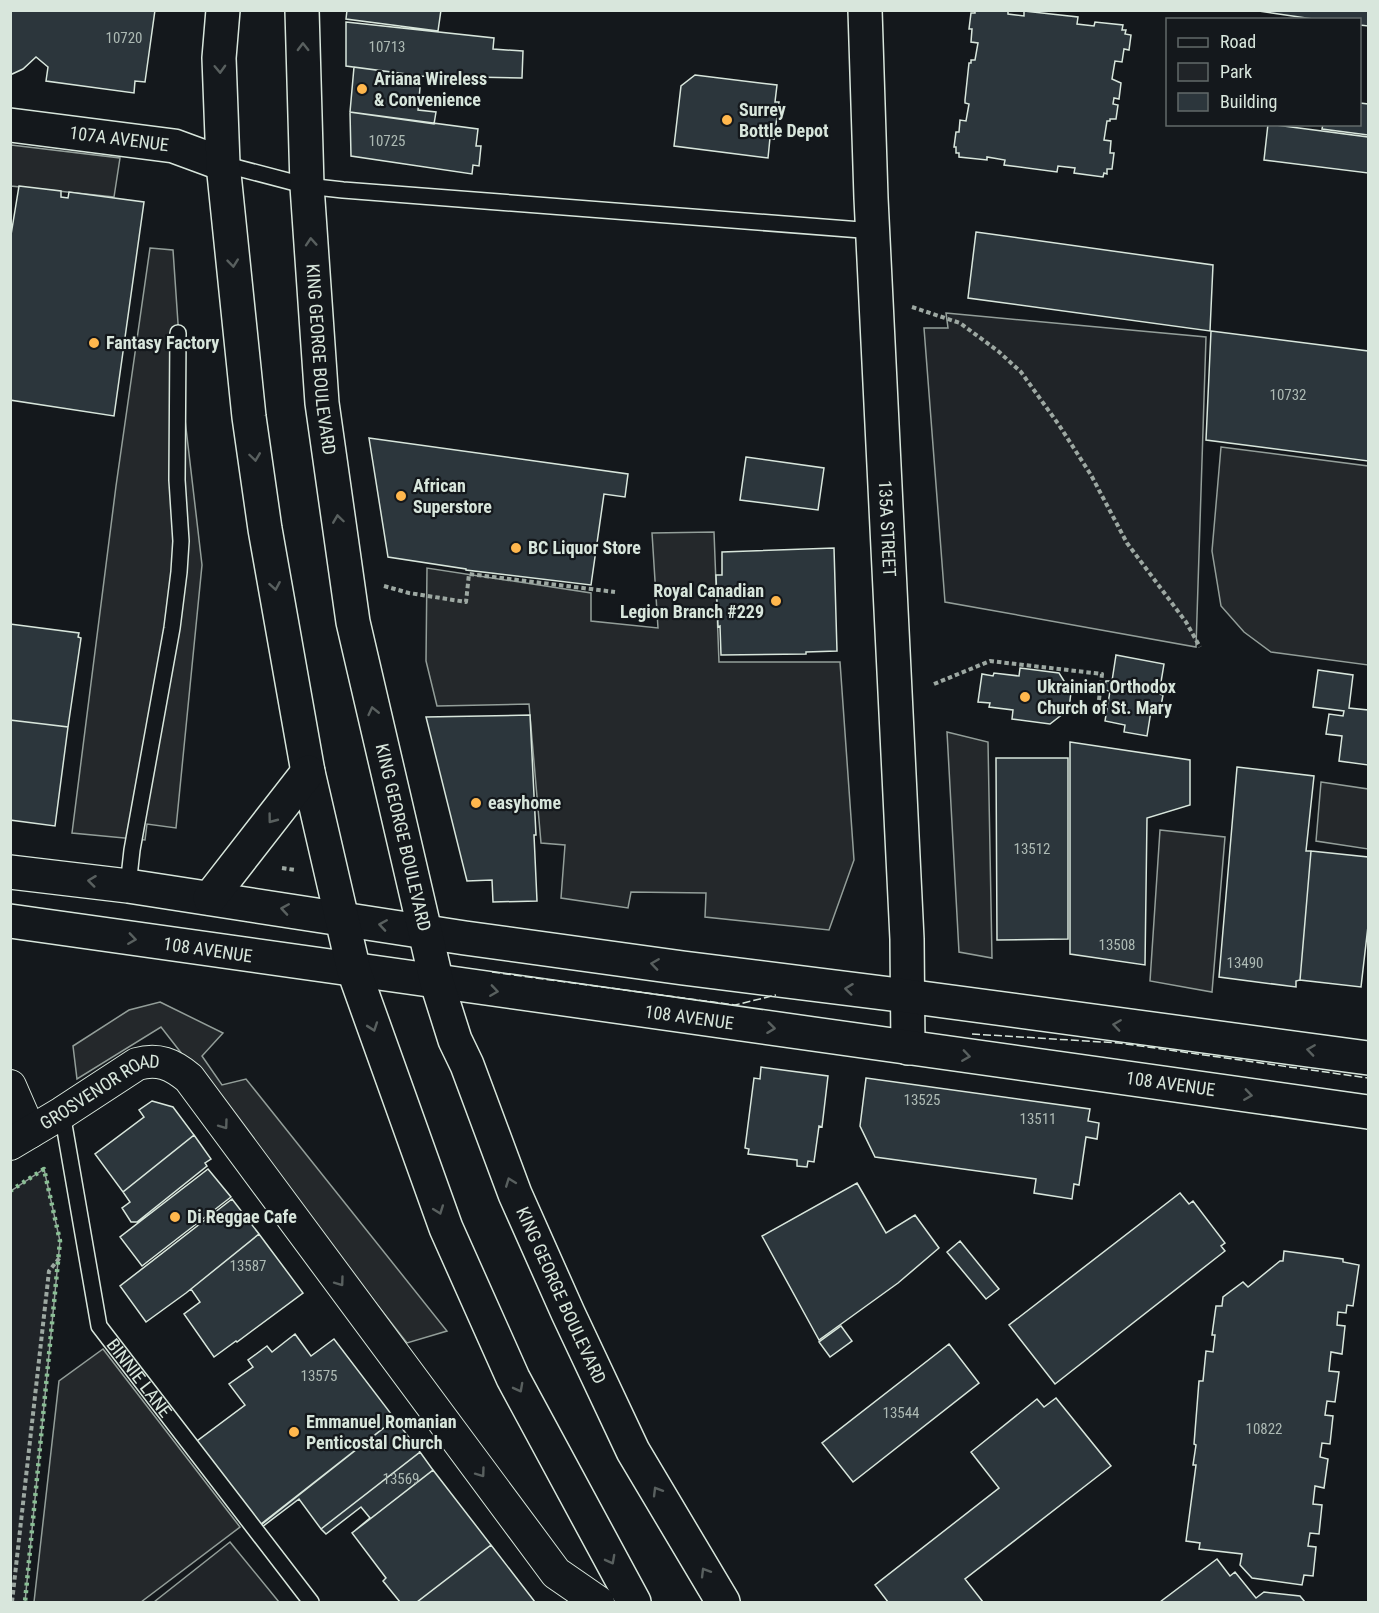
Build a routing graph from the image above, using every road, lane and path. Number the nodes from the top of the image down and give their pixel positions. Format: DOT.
graph roads {
  1 [pos="223,10"];
  2 [pos="302,10"];
  3 [pos="865,10"];
  4 [pos="10,125"];
  5 [pos="223,164"];
  6 [pos="307,186"];
  7 [pos="874,231"];
  8 [pos="912,307"];
  9 [pos="178,333"];
  10 [pos="384,586"];
  11 [pos="615,592"];
  12 [pos="1200,647"];
  13 [pos="934,684"];
  14 [pos="1097,717"];
  15 [pos="308,772"];
  16 [pos="282,868"];
  17 [pos="295,870"];
  18 [pos="10,872"];
  19 [pos="128,886"];
  20 [pos="210,898"];
  21 [pos="343,918"];
  22 [pos="10,921"];
  23 [pos="424,931"];
  24 [pos="354,972"];
  25 [pos="436,983"];
  26 [pos="907,996"];
  27 [pos="908,1048"];
  28 [pos="1368,1058"];
  29 [pos="10,1086"];
  30 [pos="1368,1112"];
  31 [pos="62,1113"];
  32 [pos="20,1138"];
  33 [pos="82,1230"];
  34 [pos="12,1602"];
  35 [pos="310,1602"];
  36 [pos="598,1602"];
  37 [pos="634,1602"];
  38 [pos="723,1602"];
  1 -- 5 [label="main road, one-way"];
  6 -- 2 [label="main road, KING GEORGE BOULEVARD, one-way"];
  3 -- 7 [label="main road, 135A STREET"];
  4 -- 5 [label="main road, 107A AVENUE"];
  5 -- 6 [label="lane"];
  5 -- 15 [label="main road, one-way"];
  6 -- 7 [label="lane"];
  23 -- 6 [label="main road, KING GEORGE BOULEVARD, one-way"];
  7 -- 26 [label="main road, 135A STREET"];
  8 -- 12 [label="path"];
  9 -- 19 [label="lane"];
  10 -- 11 [label="path"];
  13 -- 14 [label="path"];
  15 -- 20 [label="main road, one-way"];
  15 -- 21 [label="main road"];
  16 -- 17 [label="path"];
  19 -- 18 [label="main road, one-way"];
  19 -- 20 [label="main road"];
  21 -- 20 [label="main road, one-way"];
  23 -- 21 [label="main road, one-way"];
  21 -- 24 [label="main road"];
  22 -- 24 [label="main road, 108 AVENUE, one-way"];
  23 -- 25 [label="main road, KING GEORGE BOULEVARD"];
  26 -- 23 [label="main road, one-way"];
  24 -- 25 [label="main road, 108 AVENUE"];
  24 -- 37 [label="main road, one-way"];
  25 -- 27 [label="main road, 108 AVENUE, one-way"];
  38 -- 25 [label="main road, KING GEORGE BOULEVARD, one-way"];
  26 -- 27 [label="main road, 135A STREET"];
  28 -- 26 [label="main road, one-way"];
  27 -- 30 [label="main road, 108 AVENUE, one-way"];
  29 -- 32 [label="street"];
  31 -- 32 [label="street, GROSVENOR ROAD"];
  31 -- 33 [label="lane, BINNIE LANE"];
  31 -- 36 [label="street, GROSVENOR ROAD, one-way"];
  33 -- 34 [label="path"];
  33 -- 35 [label="lane, BINNIE LANE"];
}
